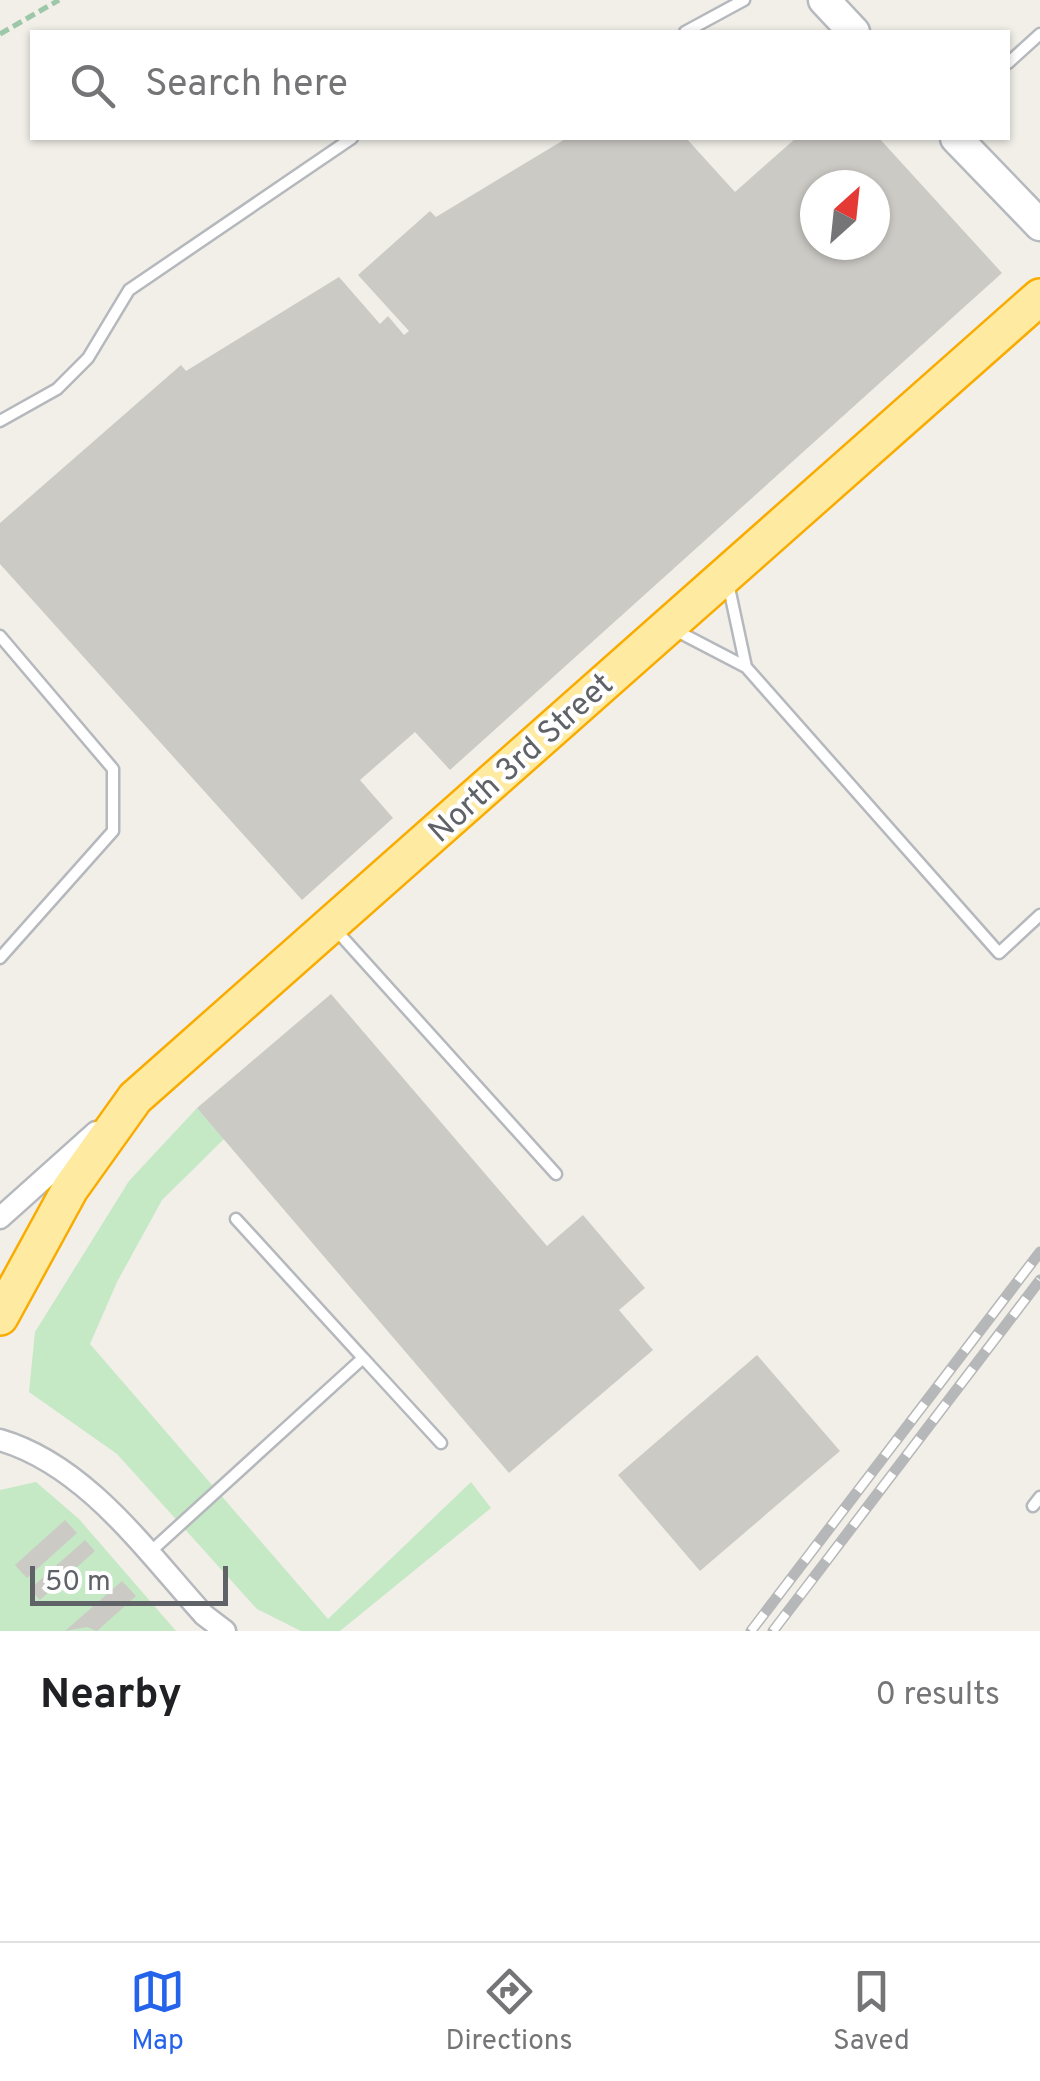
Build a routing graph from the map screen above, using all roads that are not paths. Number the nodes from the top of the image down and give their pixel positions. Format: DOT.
graph roads {
  1 [pos="744,0"];
  2 [pos="824,0"];
  3 [pos="689,30"];
  4 [pos="852,30"];
  5 [pos="1040,34"];
  6 [pos="1010,61"];
  7 [pos="349,140"];
  8 [pos="958,140"];
  9 [pos="1040,224"];
  10 [pos="1040,297"];
  11 [pos="0,421"];
  12 [pos="726,574"];
  13 [pos="668,626"];
  14 [pos="0,636"];
  15 [pos="746,667"];
  16 [pos="1040,916"];
  17 [pos="331,925"];
  18 [pos="0,958"];
  19 [pos="135,1098"];
  20 [pos="556,1174"];
  21 [pos="0,1218"];
  22 [pos="236,1218"];
  23 [pos="0,1316"];
  24 [pos="363,1358"];
  25 [pos="0,1440"];
  26 [pos="441,1443"];
  27 [pos="148,1554"];
  28 [pos="225,1631"];
  1 -- 3 [label="lane"];
  2 -- 4 [label="main road"];
  5 -- 6 [label="lane"];
  7 -- 11 [label="lane"];
  8 -- 9 [label="main road"];
  10 -- 12 [label="highway, North 3rd Street"];
  12 -- 13 [label="highway, North 3rd Street"];
  12 -- 15 [label="lane"];
  13 -- 15 [label="lane"];
  13 -- 17 [label="highway, North 3rd Street"];
  14 -- 18 [label="lane"];
  15 -- 16 [label="lane"];
  17 -- 19 [label="highway, North 3rd Street"];
  17 -- 20 [label="lane"];
  19 -- 21 [label="street, North 3rd Street"];
  19 -- 23 [label="highway"];
  22 -- 24 [label="lane"];
  24 -- 26 [label="lane"];
  24 -- 27 [label="lane"];
  25 -- 27 [label="street"];
  27 -- 28 [label="street"];
}
